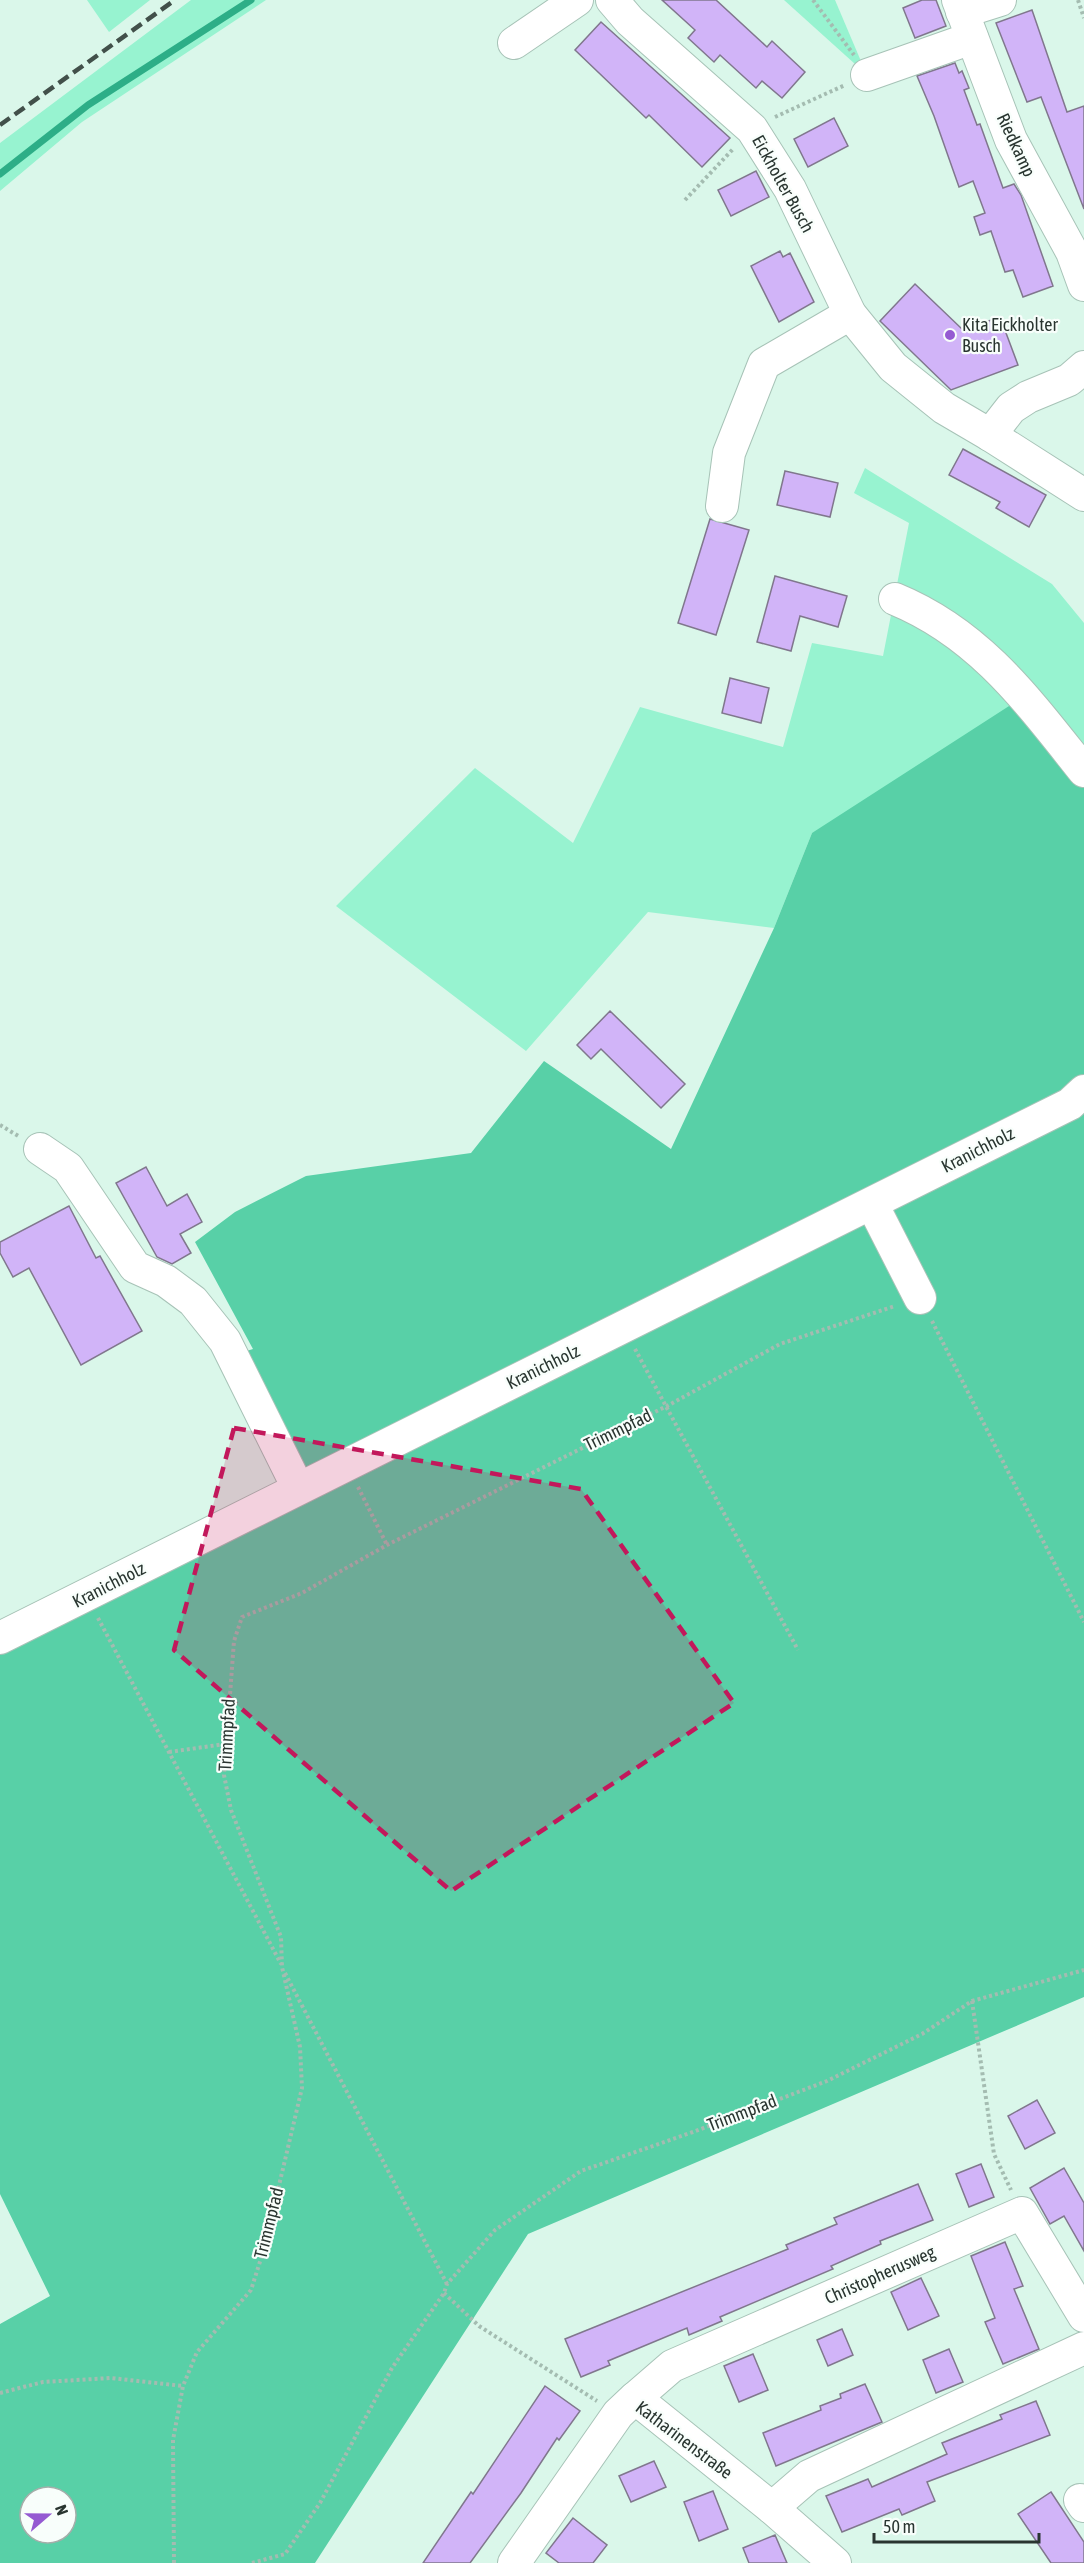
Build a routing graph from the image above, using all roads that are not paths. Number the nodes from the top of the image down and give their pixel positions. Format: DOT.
graph roads {
  1 [pos="576,0"];
  2 [pos="612,0"];
  3 [pos="1000,0"];
  4 [pos="964,17"];
  5 [pos="514,43"];
  6 [pos="867,75"];
  7 [pos="1084,285"];
  8 [pos="850,314"];
  9 [pos="1084,367"];
  10 [pos="990,435"];
  11 [pos="1084,495"];
  12 [pos="722,506"];
  13 [pos="895,599"];
  14 [pos="1084,771"];
  15 [pos="1084,1092"];
  16 [pos="40,1149"];
  17 [pos="872,1204"];
  18 [pos="920,1298"];
  19 [pos="298,1488"];
  20 [pos="0,1638"];
  21 [pos="1084,2316"];
  22 [pos="1084,2348"];
  23 [pos="627,2406"];
  24 [pos="772,2508"];
  25 [pos="514,2563"];
  26 [pos="835,2563"];
  1 -- 5 [label="street"];
  2 -- 8 [label="street, Eickholter Busch"];
  3 -- 4 [label="street"];
  4 -- 6 [label="street"];
  4 -- 7 [label="street, Riedkamp"];
  8 -- 10 [label="street, Eickholter Busch"];
  8 -- 12 [label="street"];
  9 -- 10 [label="street"];
  10 -- 11 [label="street, Eickholter Busch"];
  13 -- 14 [label="street"];
  15 -- 17 [label="street, Kranichholz"];
  16 -- 19 [label="street"];
  17 -- 18 [label="street"];
  17 -- 19 [label="street, Kranichholz"];
  19 -- 20 [label="street, Kranichholz"];
  21 -- 23 [label="street, Christopherusweg"];
  22 -- 24 [label="street"];
  23 -- 24 [label="street, Katharinenstraße"];
  23 -- 25 [label="street, Katharinenstraße"];
  24 -- 26 [label="street, Katharinenstraße"];
}
